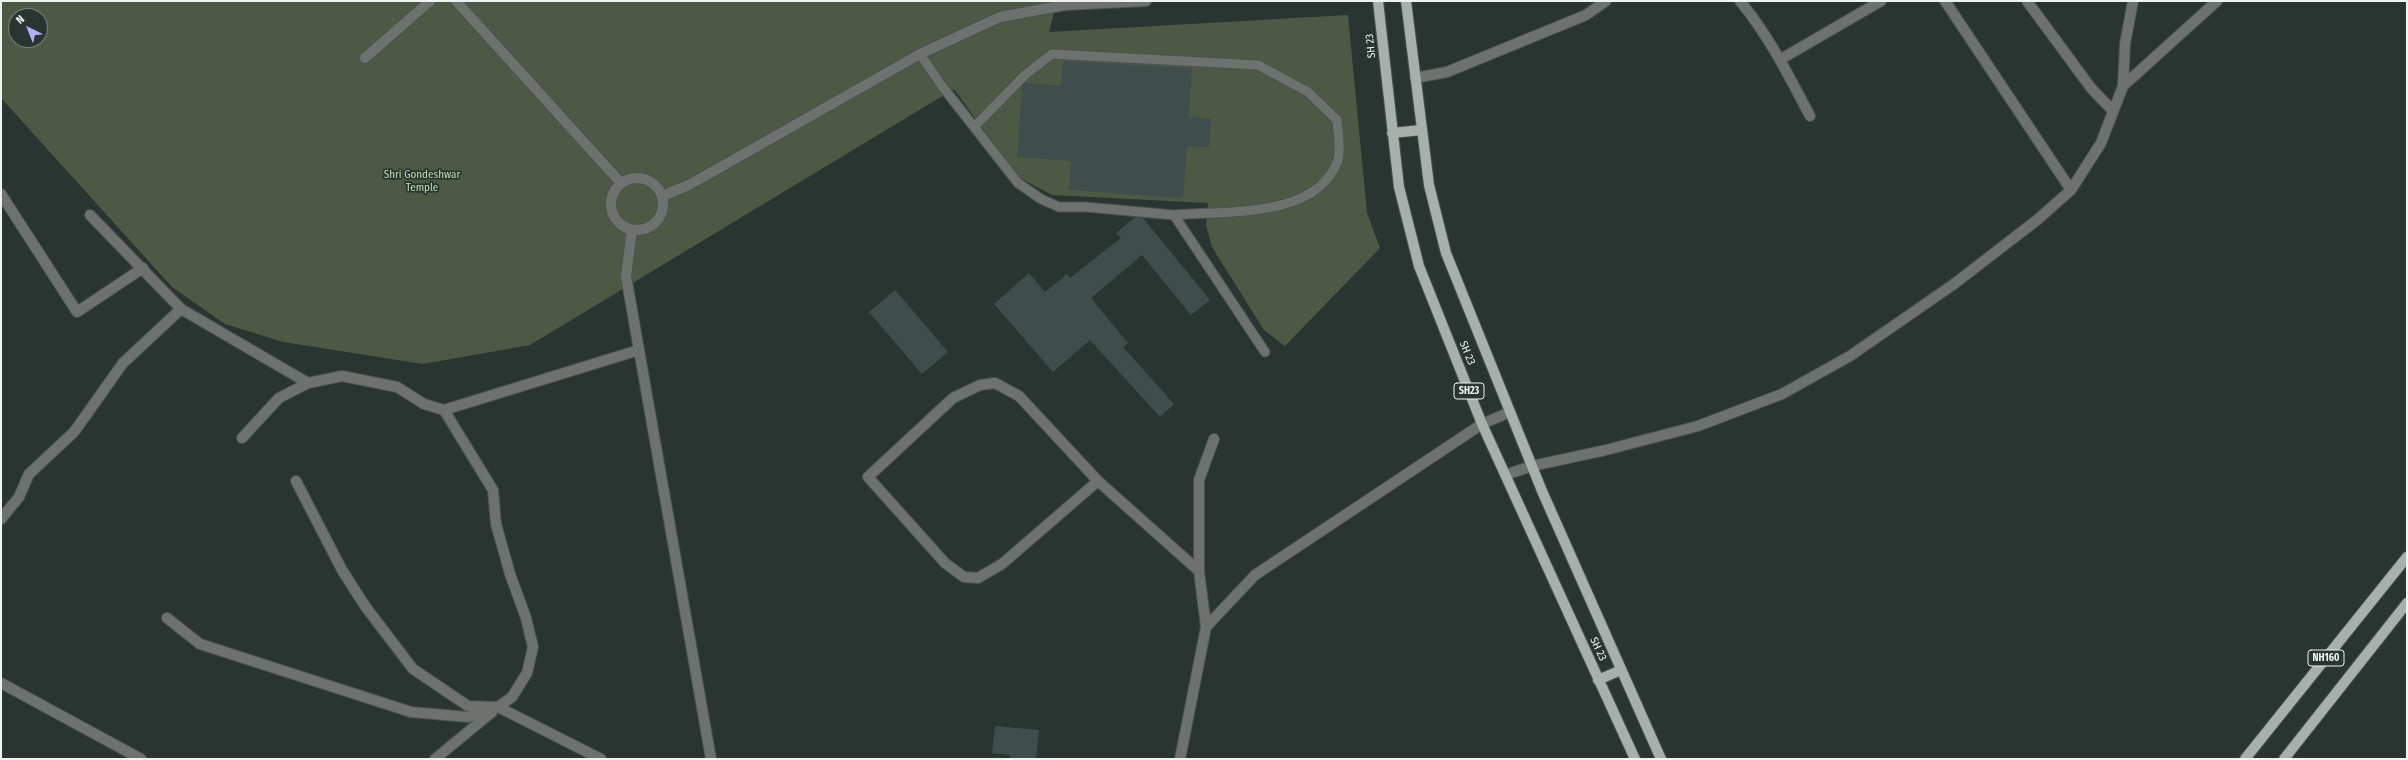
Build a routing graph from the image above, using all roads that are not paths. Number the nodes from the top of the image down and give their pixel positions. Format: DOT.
graph roads {
  1 [pos="430,1"];
  2 [pos="456,1"];
  3 [pos="1146,1"];
  4 [pos="1378,1"];
  5 [pos="1406,1"];
  6 [pos="1606,1"];
  7 [pos="1740,1"];
  8 [pos="1881,1"];
  9 [pos="1945,1"];
  10 [pos="2027,1"];
  11 [pos="2133,1"];
  12 [pos="2216,1"];
  13 [pos="1066,3"];
  14 [pos="920,54"];
  15 [pos="365,58"];
  16 [pos="1781,59"];
  17 [pos="1415,78"];
  18 [pos="2123,86"];
  19 [pos="2113,111"];
  20 [pos="1810,116"];
  21 [pos="974,127"];
  22 [pos="1421,130"];
  23 [pos="1392,133"];
  24 [pos="620,183"];
  25 [pos="2071,190"];
  26 [pos="1,194"];
  27 [pos="662,196"];
  28 [pos="90,215"];
  29 [pos="1174,215"];
  30 [pos="632,230"];
  31 [pos="143,268"];
  32 [pos="181,309"];
  33 [pos="639,350"];
  34 [pos="1265,352"];
  35 [pos="308,383"];
  36 [pos="444,410"];
  37 [pos="1510,412"];
  38 [pos="1482,424"];
  39 [pos="242,438"];
  40 [pos="1214,439"];
  41 [pos="1532,466"];
  42 [pos="1505,475"];
  43 [pos="296,481"];
  44 [pos="1098,481"];
  45 [pos="1,519"];
  46 [pos="2407,557"];
  47 [pos="1199,571"];
  48 [pos="2407,603"];
  49 [pos="167,618"];
  50 [pos="1206,627"];
  51 [pos="1621,670"];
  52 [pos="1598,680"];
  53 [pos="1,683"];
  54 [pos="498,707"];
  55 [pos="141,759"];
  56 [pos="435,759"];
  57 [pos="601,759"];
  58 [pos="711,759"];
  59 [pos="1180,759"];
  60 [pos="1635,759"];
  61 [pos="1662,759"];
  62 [pos="2245,759"];
  63 [pos="2284,759"];
  1 -- 15 [label="street"];
  2 -- 24 [label="street"];
  3 -- 13 [label="street"];
  4 -- 23 [label="main road, SH 23 / SH23"];
  5 -- 17 [label="main road"];
  6 -- 17 [label="street"];
  7 -- 16 [label="street"];
  8 -- 16 [label="street"];
  9 -- 25 [label="street"];
  10 -- 19 [label="street"];
  11 -- 18 [label="street"];
  12 -- 18 [label="street"];
  13 -- 14 [label="street"];
  14 -- 21 [label="lane"];
  14 -- 27 [label="street"];
  16 -- 20 [label="street"];
  17 -- 22 [label="main road"];
  18 -- 19 [label="street"];
  19 -- 25 [label="street"];
  21 -- 29 [label="lane"];
  21 -- 29 [label="lane"];
  22 -- 23 [label="main road"];
  22 -- 37 [label="main road"];
  23 -- 38 [label="main road, SH 23 / SH23"];
  24 -- 27 [label="street"];
  24 -- 30 [label="street"];
  25 -- 41 [label="street"];
  26 -- 31 [label="street"];
  27 -- 30 [label="street"];
  28 -- 31 [label="street"];
  29 -- 34 [label="lane"];
  30 -- 33 [label="street"];
  31 -- 32 [label="street"];
  32 -- 35 [label="street"];
  32 -- 45 [label="street"];
  33 -- 36 [label="street"];
  33 -- 58 [label="street"];
  35 -- 36 [label="street"];
  35 -- 39 [label="street"];
  36 -- 54 [label="street"];
  37 -- 38 [label="street"];
  37 -- 41 [label="main road"];
  38 -- 42 [label="main road, SH 23 / SH23"];
  38 -- 50 [label="street"];
  40 -- 47 [label="street"];
  41 -- 42 [label="street"];
  41 -- 51 [label="main road"];
  42 -- 52 [label="main road, SH 23 / SH23"];
  43 -- 54 [label="street"];
  44 -- 44 [label="street"];
  44 -- 47 [label="street"];
  46 -- 62 [label="main road, NH160"];
  47 -- 50 [label="street"];
  48 -- 63 [label="main road"];
  49 -- 54 [label="street"];
  50 -- 59 [label="street"];
  51 -- 52 [label="main road"];
  51 -- 61 [label="main road"];
  52 -- 60 [label="main road, SH 23 / SH23"];
  53 -- 55 [label="street"];
  54 -- 56 [label="street"];
  54 -- 57 [label="street"];
}
